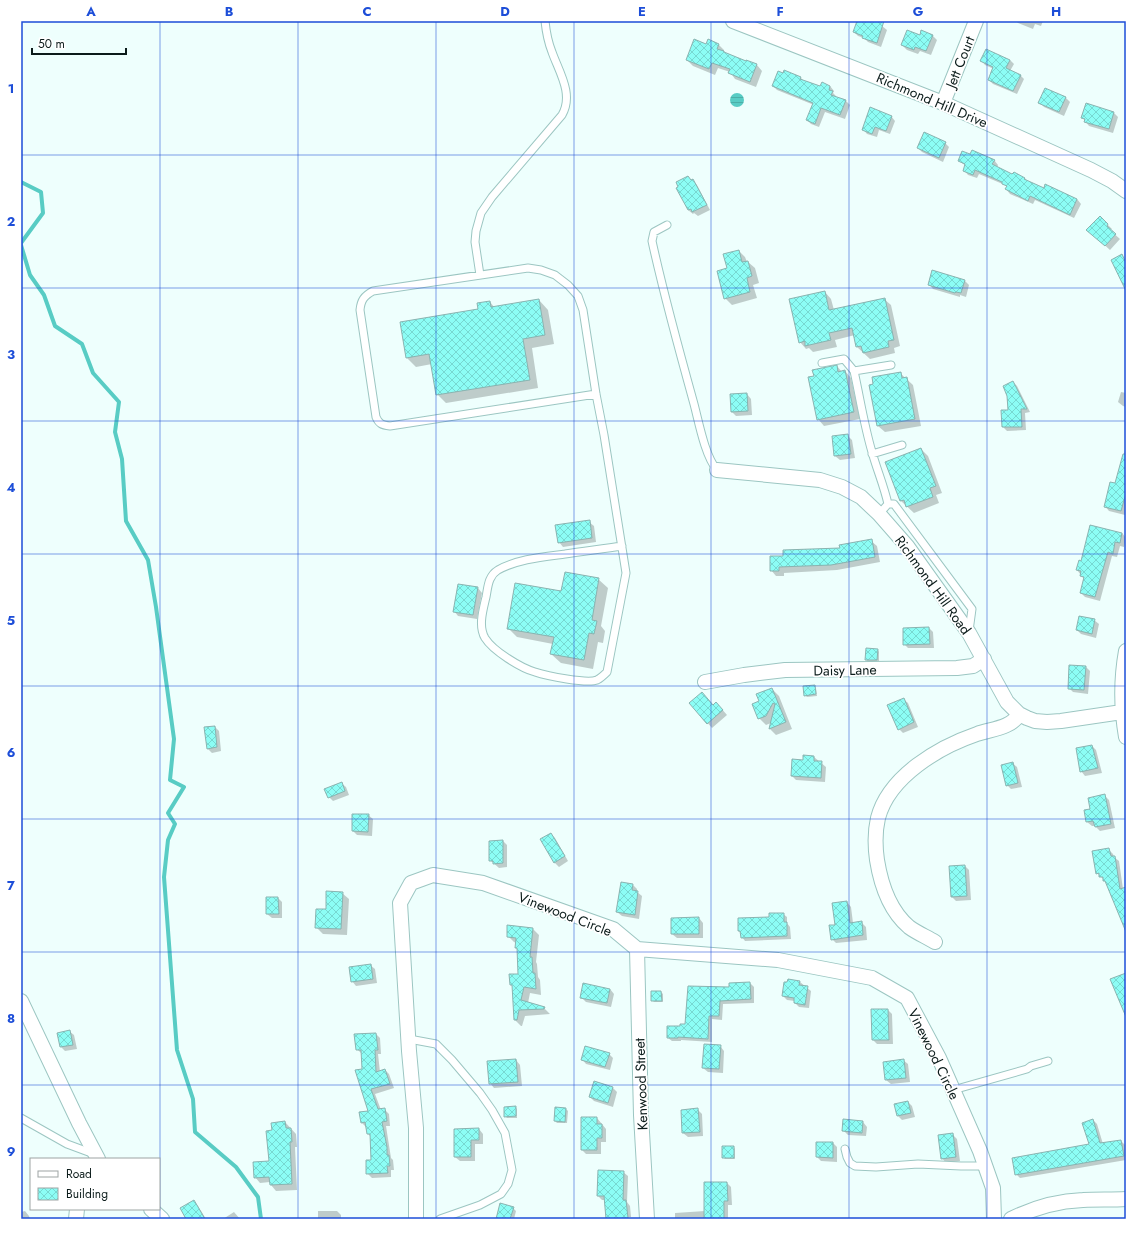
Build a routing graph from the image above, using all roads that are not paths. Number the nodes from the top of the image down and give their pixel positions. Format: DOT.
graph roads {
  1 [pos="545,21"];
  2 [pos="733,21"];
  3 [pos="976,21"];
  4 [pos="760,26"];
  5 [pos="943,103"];
  6 [pos="1126,191"];
  7 [pos="667,225"];
  8 [pos="480,275"];
  9 [pos="822,363"];
  10 [pos="891,365"];
  11 [pos="854,371"];
  12 [pos="596,394"];
  13 [pos="902,445"];
  14 [pos="872,454"];
  15 [pos="717,470"];
  16 [pos="884,509"];
  17 [pos="622,546"];
  18 [pos="1126,651"];
  19 [pos="984,659"];
  20 [pos="705,682"];
  21 [pos="1122,712"];
  22 [pos="1019,714"];
  23 [pos="1126,737"];
  24 [pos="935,942"];
  25 [pos="637,949"];
  26 [pos="21,1001"];
  27 [pos="409,1038"];
  28 [pos="1048,1061"];
  29 [pos="953,1090"];
  30 [pos="21,1118"];
  31 [pos="845,1149"];
  32 [pos="97,1157"];
  33 [pos="985,1166"];
  34 [pos="1126,1199"];
  35 [pos="152,1210"];
  36 [pos="1026,1216"];
  37 [pos="162,1219"];
  38 [pos="416,1219"];
  39 [pos="440,1219"];
  40 [pos="647,1219"];
  41 [pos="994,1219"];
  42 [pos="1011,1219"];
  1 -- 8 [label="lane"];
  2 -- 4 [label="street, Richmond Hill Drive"];
  3 -- 5 [label="street, Jett Court"];
  4 -- 5 [label="street, Richmond Hill Drive"];
  5 -- 6 [label="street, Richmond Hill Drive"];
  7 -- 15 [label="lane"];
  8 -- 12 [label="lane"];
  8 -- 12 [label="lane"];
  9 -- 11 [label="lane"];
  10 -- 11 [label="lane"];
  11 -- 14 [label="lane"];
  12 -- 17 [label="lane"];
  13 -- 14 [label="lane"];
  14 -- 16 [label="lane"];
  15 -- 16 [label="street, Richmond Hill Road"];
  16 -- 19 [label="street, Richmond Hill Road"];
  17 -- 17 [label="lane"];
  18 -- 21 [label="street"];
  19 -- 20 [label="street, Daisy Lane"];
  19 -- 22 [label="street, Richmond Hill Road"];
  21 -- 22 [label="street, Richmond Hill Road"];
  21 -- 23 [label="street"];
  22 -- 24 [label="street"];
  25 -- 27 [label="street, Vinewood Circle"];
  25 -- 29 [label="street, Vinewood Circle"];
  25 -- 40 [label="street, Kenwood Street"];
  26 -- 32 [label="street"];
  27 -- 38 [label="street, Vinewood Circle"];
  27 -- 39 [label="lane"];
  28 -- 29 [label="lane"];
  29 -- 33 [label="street, Vinewood Circle"];
  30 -- 32 [label="lane"];
  31 -- 33 [label="lane"];
  33 -- 41 [label="street, Vinewood Circle"];
  34 -- 36 [label="street"];
  35 -- 37 [label="street"];
  36 -- 42 [label="street"];
}
